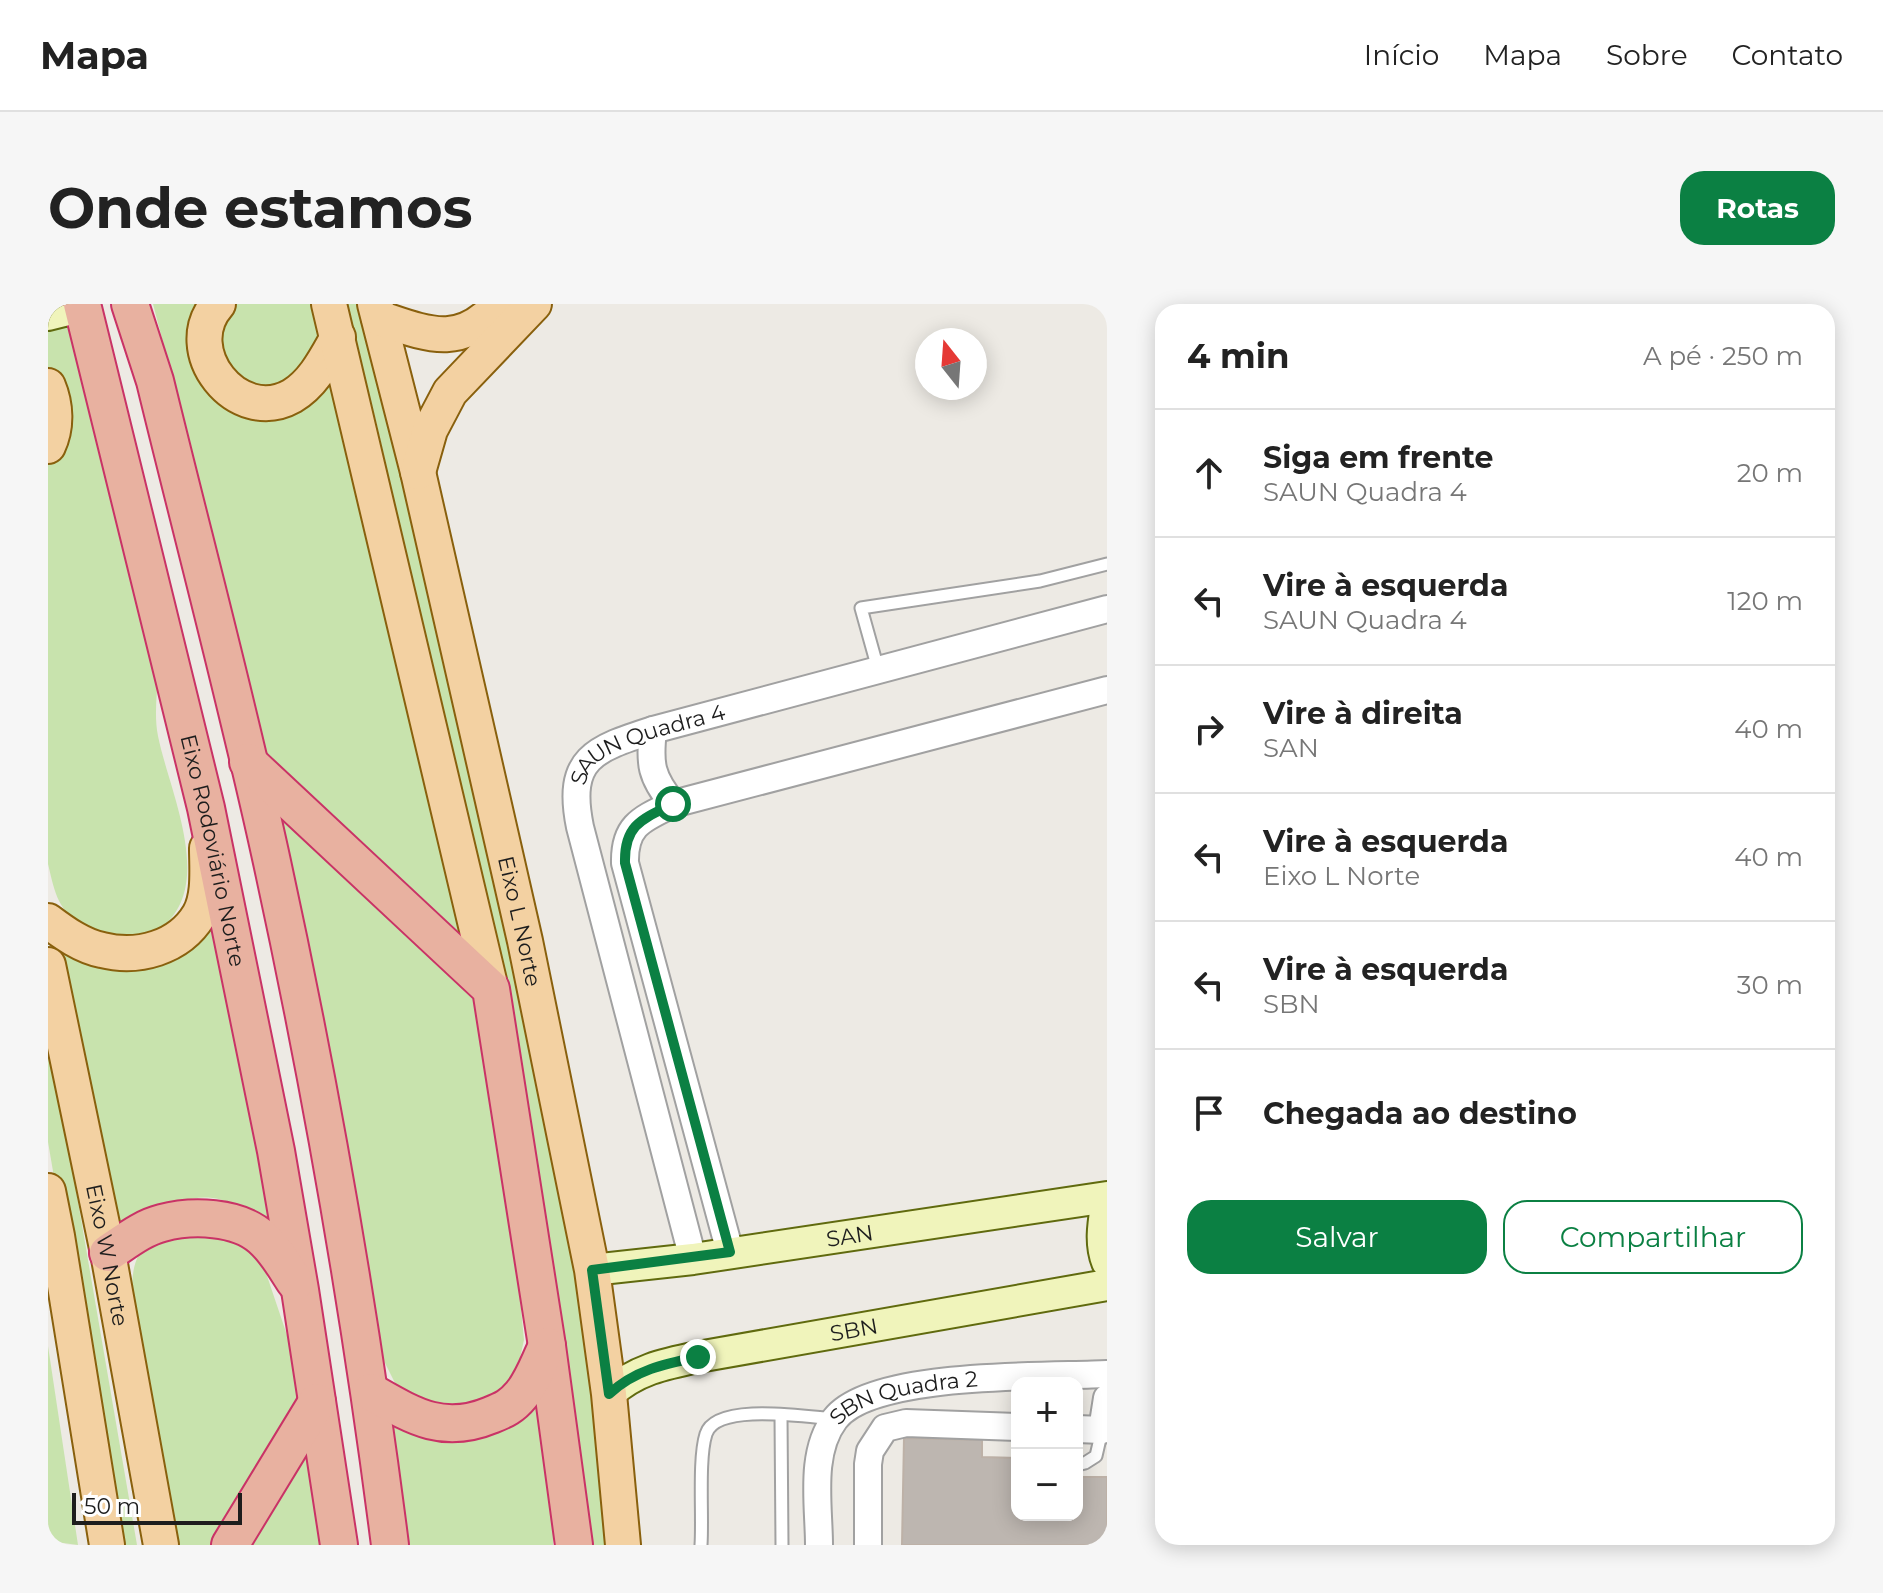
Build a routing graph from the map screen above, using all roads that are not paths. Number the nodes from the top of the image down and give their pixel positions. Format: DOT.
graph roads {
  1 [pos="130,304"];
  2 [pos="218,304"];
  3 [pos="329,304"];
  4 [pos="500,304"];
  5 [pos="534,304"];
  6 [pos="65,310"];
  7 [pos="377,311"];
  8 [pos="338,337"];
  9 [pos="48,386"];
  10 [pos="48,446"];
  11 [pos="418,472"];
  12 [pos="1107,564"];
  13 [pos="1107,609"];
  14 [pos="878,670"];
  15 [pos="1107,690"];
  16 [pos="653,730"];
  17 [pos="248,762"];
  18 [pos="673,804"];
  19 [pos="206,808"];
  20 [pos="48,921"];
  21 [pos="48,965"];
  22 [pos="491,989"];
  23 [pos="48,1191"];
  24 [pos="1107,1198"];
  25 [pos="53,1250"];
  26 [pos="730,1252"];
  27 [pos="108,1253"];
  28 [pos="693,1259"];
  29 [pos="1107,1262"];
  30 [pos="592,1270"];
  31 [pos="1107,1285"];
  32 [pos="300,1290"];
  33 [pos="547,1346"];
  34 [pos="1107,1374"];
  35 [pos="371,1392"];
  36 [pos="609,1394"];
  37 [pos="1107,1398"];
  38 [pos="317,1402"];
  39 [pos="781,1416"];
  40 [pos="835,1419"];
  41 [pos="1011,1427"];
  42 [pos="1089,1430"];
  43 [pos="1083,1464"];
  44 [pos="107,1545"];
  45 [pos="161,1545"];
  46 [pos="230,1545"];
  47 [pos="339,1545"];
  48 [pos="390,1545"];
  49 [pos="574,1545"];
  50 [pos="623,1545"];
  51 [pos="701,1545"];
  52 [pos="782,1545"];
  53 [pos="819,1545"];
  54 [pos="868,1545"];
  1 -- 17 [label="highway"];
  2 -- 8 [label="main road"];
  3 -- 8 [label="main road, Eixo L Norte"];
  4 -- 7 [label="main road"];
  5 -- 11 [label="main road"];
  6 -- 19 [label="highway, Eixo Rodoviário Norte"];
  7 -- 11 [label="main road, Eixo L Norte"];
  8 -- 22 [label="main road, Eixo L Norte"];
  9 -- 10 [label="main road"];
  11 -- 30 [label="main road, Eixo L Norte"];
  12 -- 14 [label="lane"];
  13 -- 14 [label="street, SAUN Quadra 4"];
  14 -- 16 [label="street, SAUN Quadra 4"];
  15 -- 18 [label="street"];
  16 -- 18 [label="street"];
  16 -- 28 [label="street, SAUN Quadra 4"];
  17 -- 22 [label="highway"];
  17 -- 35 [label="highway"];
  18 -- 26 [label="street"];
  19 -- 20 [label="main road"];
  19 -- 32 [label="highway, Eixo Rodoviário Norte"];
  21 -- 27 [label="main road, Eixo W Norte"];
  22 -- 33 [label="highway"];
  23 -- 25 [label="main road, Eixo W Norte"];
  24 -- 26 [label="main road, SAN"];
  24 -- 29 [label="main road"];
  25 -- 44 [label="main road, Eixo W Norte"];
  26 -- 28 [label="main road, SAN"];
  27 -- 32 [label="highway"];
  27 -- 45 [label="main road, Eixo W Norte"];
  28 -- 30 [label="main road, SAN"];
  30 -- 36 [label="main road, Eixo L Norte"];
  31 -- 36 [label="main road, SBN"];
  32 -- 38 [label="highway, Eixo Rodoviário Norte"];
  33 -- 35 [label="highway"];
  33 -- 49 [label="highway"];
  34 -- 40 [label="street, SBN Quadra 2"];
  35 -- 48 [label="highway"];
  36 -- 50 [label="main road, Eixo L Norte"];
  37 -- 42 [label="street"];
  38 -- 46 [label="highway"];
  38 -- 47 [label="highway, Eixo Rodoviário Norte"];
  39 -- 40 [label="lane"];
  39 -- 51 [label="lane"];
  39 -- 52 [label="lane"];
  40 -- 53 [label="street, SBN Quadra 2"];
  41 -- 54 [label="street, SBN Quadra 2"];
  42 -- 43 [label="lane"];
}
